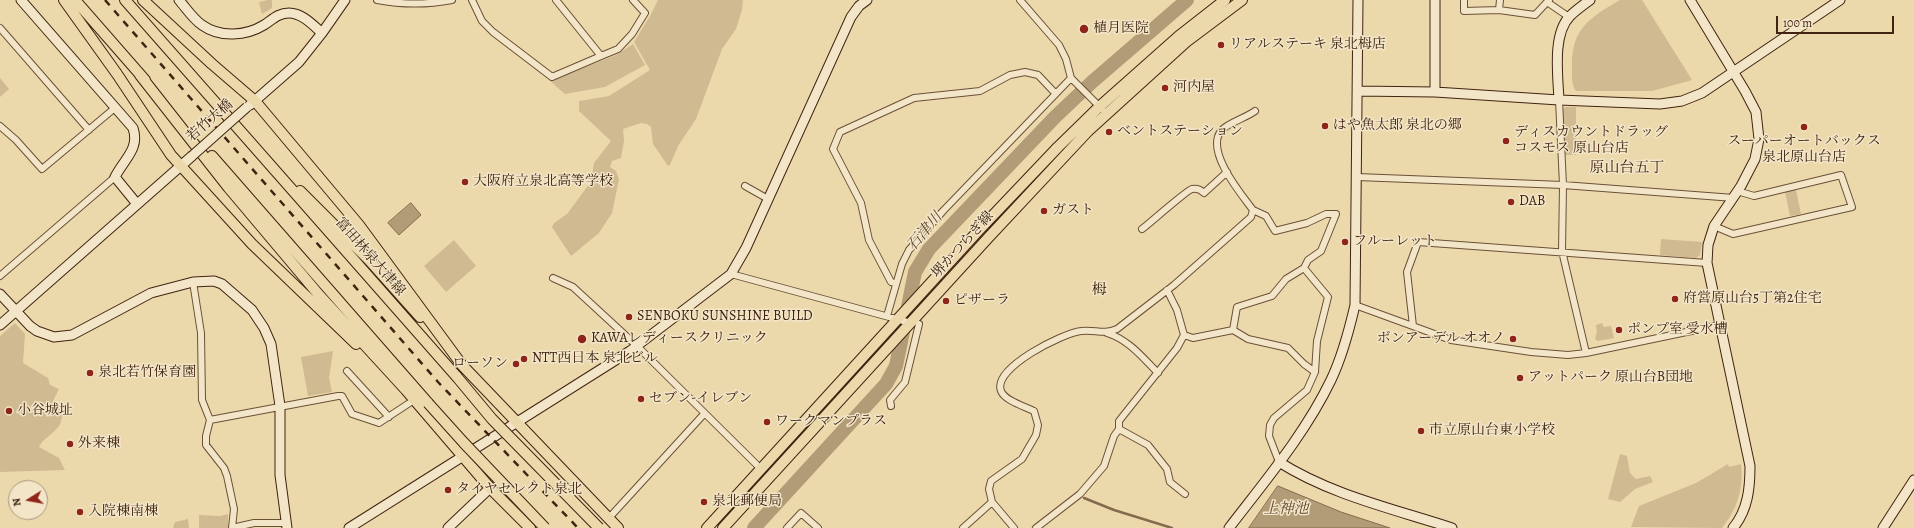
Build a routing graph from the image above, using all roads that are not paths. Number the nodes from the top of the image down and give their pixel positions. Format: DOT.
graph roads {
  1 [pos="20,0"];
  2 [pos="64,0"];
  3 [pos="75,0"];
  4 [pos="125,0"];
  5 [pos="143,0"];
  6 [pos="179,0"];
  7 [pos="345,0"];
  8 [pos="377,0"];
  9 [pos="452,0"];
  10 [pos="472,0"];
  11 [pos="556,0"];
  12 [pos="633,0"];
  13 [pos="867,0"];
  14 [pos="1020,0"];
  15 [pos="1225,0"];
  16 [pos="1242,0"];
  17 [pos="1358,0"];
  18 [pos="1435,0"];
  19 [pos="1464,0"];
  20 [pos="1500,0"];
  21 [pos="1590,0"];
  22 [pos="1690,0"];
  23 [pos="1840,0"];
  24 [pos="1548,1"];
  25 [pos="403,2"];
  26 [pos="857,3"];
  27 [pos="1499,10"];
  28 [pos="1569,16"];
  29 [pos="0,28"];
  30 [pos="322,33"];
  31 [pos="601,56"];
  32 [pos="1733,72"];
  33 [pos="140,75"];
  34 [pos="1073,80"];
  35 [pos="1358,91"];
  36 [pos="1435,92"];
  37 [pos="1055,94"];
  38 [pos="1559,100"];
  39 [pos="251,104"];
  40 [pos="1099,107"];
  41 [pos="116,108"];
  42 [pos="1255,111"];
  43 [pos="0,126"];
  44 [pos="89,130"];
  45 [pos="264,159"];
  46 [pos="181,166"];
  47 [pos="1227,172"];
  48 [pos="116,177"];
  49 [pos="1357,177"];
  50 [pos="1563,185"];
  51 [pos="745,186"];
  52 [pos="1736,194"];
  53 [pos="768,199"];
  54 [pos="137,204"];
  55 [pos="1253,210"];
  56 [pos="1714,226"];
  57 [pos="1142,229"];
  58 [pos="1562,251"];
  59 [pos="1707,263"];
  60 [pos="1304,268"];
  61 [pos="731,274"];
  62 [pos="0,276"];
  63 [pos="553,278"];
  64 [pos="193,282"];
  65 [pos="896,283"];
  66 [pos="1167,290"];
  67 [pos="0,294"];
  68 [pos="1354,305"];
  69 [pos="15,311"];
  70 [pos="893,318"];
  71 [pos="915,321"];
  72 [pos="0,325"];
  73 [pos="1720,325"];
  74 [pos="1413,326"];
  75 [pos="1233,330"];
  76 [pos="1108,333"];
  77 [pos="1184,336"];
  78 [pos="637,346"];
  79 [pos="1586,353"];
  80 [pos="462,365"];
  81 [pos="346,371"];
  82 [pos="1315,372"];
  83 [pos="1158,373"];
  84 [pos="406,390"];
  85 [pos="414,400"];
  86 [pos="280,406"];
  87 [pos="891,406"];
  88 [pos="704,414"];
  89 [pos="389,416"];
  90 [pos="210,420"];
  91 [pos="517,423"];
  92 [pos="1119,429"];
  93 [pos="463,455"];
  94 [pos="1279,462"];
  95 [pos="761,469"];
  96 [pos="1914,480"];
  97 [pos="490,488"];
  98 [pos="1185,494"];
  99 [pos="992,502"];
  100 [pos="608,519"];
  101 [pos="287,526"];
  102 [pos="232,528"];
  103 [pos="349,528"];
  104 [pos="448,528"];
  105 [pos="530,528"];
  106 [pos="545,528"];
  107 [pos="599,528"];
  108 [pos="618,528"];
  109 [pos="708,528"];
  110 [pos="723,528"];
  111 [pos="788,528"];
  112 [pos="818,528"];
  113 [pos="963,528"];
  114 [pos="1014,528"];
  115 [pos="1036,528"];
  116 [pos="1229,528"];
  117 [pos="1452,528"];
  118 [pos="1733,528"];
  119 [pos="1883,528"];
  1 -- 41 [label="street"];
  2 -- 46 [label="main road"];
  3 -- 33 [label="main road"];
  4 -- 45 [label="main road, 富田林泉大津線"];
  5 -- 39 [label="main road"];
  6 -- 30 [label="street"];
  7 -- 30 [label="street, 若竹大橋"];
  8 -- 25 [label="street"];
  9 -- 25 [label="street"];
  10 -- 31 [label="street"];
  11 -- 31 [label="street"];
  12 -- 31 [label="street"];
  13 -- 26 [label="street"];
  14 -- 34 [label="street"];
  15 -- 40 [label="main road, 堺かつらぎ線"];
  16 -- 40 [label="main road, 堺かつらぎ線"];
  17 -- 35 [label="street"];
  18 -- 36 [label="street"];
  19 -- 27 [label="street"];
  20 -- 27 [label="street"];
  21 -- 28 [label="street"];
  22 -- 32 [label="street"];
  23 -- 32 [label="street"];
  24 -- 27 [label="street"];
  24 -- 28 [label="street"];
  26 -- 53 [label="street"];
  28 -- 38 [label="street"];
  29 -- 44 [label="street"];
  30 -- 39 [label="street, 若竹大橋"];
  32 -- 38 [label="street"];
  32 -- 52 [label="street"];
  33 -- 84 [label="main road"];
  33 -- 106 [label="main road, bridge"];
  34 -- 37 [label="street"];
  34 -- 40 [label="street"];
  35 -- 36 [label="street"];
  35 -- 49 [label="street"];
  36 -- 38 [label="street"];
  37 -- 65 [label="street"];
  37 -- 65 [label="street"];
  38 -- 50 [label="street"];
  39 -- 46 [label="street, 若竹大橋, bridge"];
  39 -- 80 [label="main road"];
  40 -- 70 [label="main road, 堺かつらぎ線"];
  40 -- 71 [label="main road, 堺かつらぎ線"];
  41 -- 44 [label="street"];
  41 -- 48 [label="street"];
  42 -- 47 [label="street"];
  43 -- 44 [label="street"];
  45 -- 80 [label="main road"];
  45 -- 107 [label="main road, 富田林泉大津線, bridge"];
  46 -- 54 [label="street, 若竹大橋"];
  46 -- 84 [label="main road"];
  47 -- 55 [label="street"];
  47 -- 57 [label="street"];
  48 -- 54 [label="street"];
  48 -- 62 [label="street"];
  49 -- 50 [label="street"];
  49 -- 68 [label="street"];
  50 -- 52 [label="street"];
  50 -- 58 [label="street"];
  51 -- 53 [label="street"];
  52 -- 56 [label="street"];
  52 -- 56 [label="street"];
  53 -- 61 [label="street"];
  54 -- 69 [label="street, 若竹大橋"];
  55 -- 60 [label="street"];
  55 -- 66 [label="street"];
  56 -- 59 [label="street"];
  58 -- 59 [label="street"];
  58 -- 74 [label="street"];
  58 -- 79 [label="street"];
  59 -- 73 [label="street"];
  60 -- 75 [label="street"];
  60 -- 82 [label="street"];
  61 -- 70 [label="street"];
  61 -- 78 [label="street"];
  63 -- 78 [label="street"];
  64 -- 69 [label="street"];
  64 -- 86 [label="street"];
  64 -- 90 [label="street"];
  65 -- 70 [label="street"];
  66 -- 76 [label="street"];
  66 -- 77 [label="street"];
  67 -- 69 [label="street"];
  68 -- 74 [label="street"];
  68 -- 94 [label="street"];
  69 -- 72 [label="street, 若竹大橋"];
  70 -- 71 [label="street"];
  70 -- 95 [label="main road, 堺かつらぎ線"];
  71 -- 87 [label="street"];
  71 -- 110 [label="main road, 堺かつらぎ線"];
  73 -- 79 [label="street"];
  73 -- 118 [label="street"];
  74 -- 79 [label="street"];
  75 -- 77 [label="street"];
  75 -- 82 [label="street"];
  76 -- 83 [label="street"];
  76 -- 99 [label="street"];
  77 -- 83 [label="street"];
  78 -- 88 [label="street"];
  78 -- 91 [label="street"];
  80 -- 91 [label="main road"];
  81 -- 89 [label="street"];
  82 -- 94 [label="street"];
  83 -- 92 [label="street"];
  84 -- 85 [label="main road"];
  85 -- 89 [label="street"];
  85 -- 93 [label="main road"];
  86 -- 89 [label="street"];
  86 -- 90 [label="street"];
  86 -- 101 [label="street"];
  88 -- 95 [label="street"];
  88 -- 100 [label="street"];
  90 -- 102 [label="street"];
  91 -- 93 [label="street"];
  91 -- 100 [label="main road"];
  92 -- 98 [label="street"];
  92 -- 115 [label="street"];
  93 -- 97 [label="main road"];
  93 -- 103 [label="street"];
  94 -- 116 [label="street"];
  94 -- 117 [label="street"];
  95 -- 109 [label="main road, 堺かつらぎ線"];
  96 -- 119 [label="street"];
  97 -- 104 [label="street"];
  97 -- 105 [label="main road"];
  99 -- 113 [label="street"];
  99 -- 114 [label="street"];
  100 -- 108 [label="main road"];
  101 -- 102 [label="street"];
  111 -- 112 [label="street"];
}
